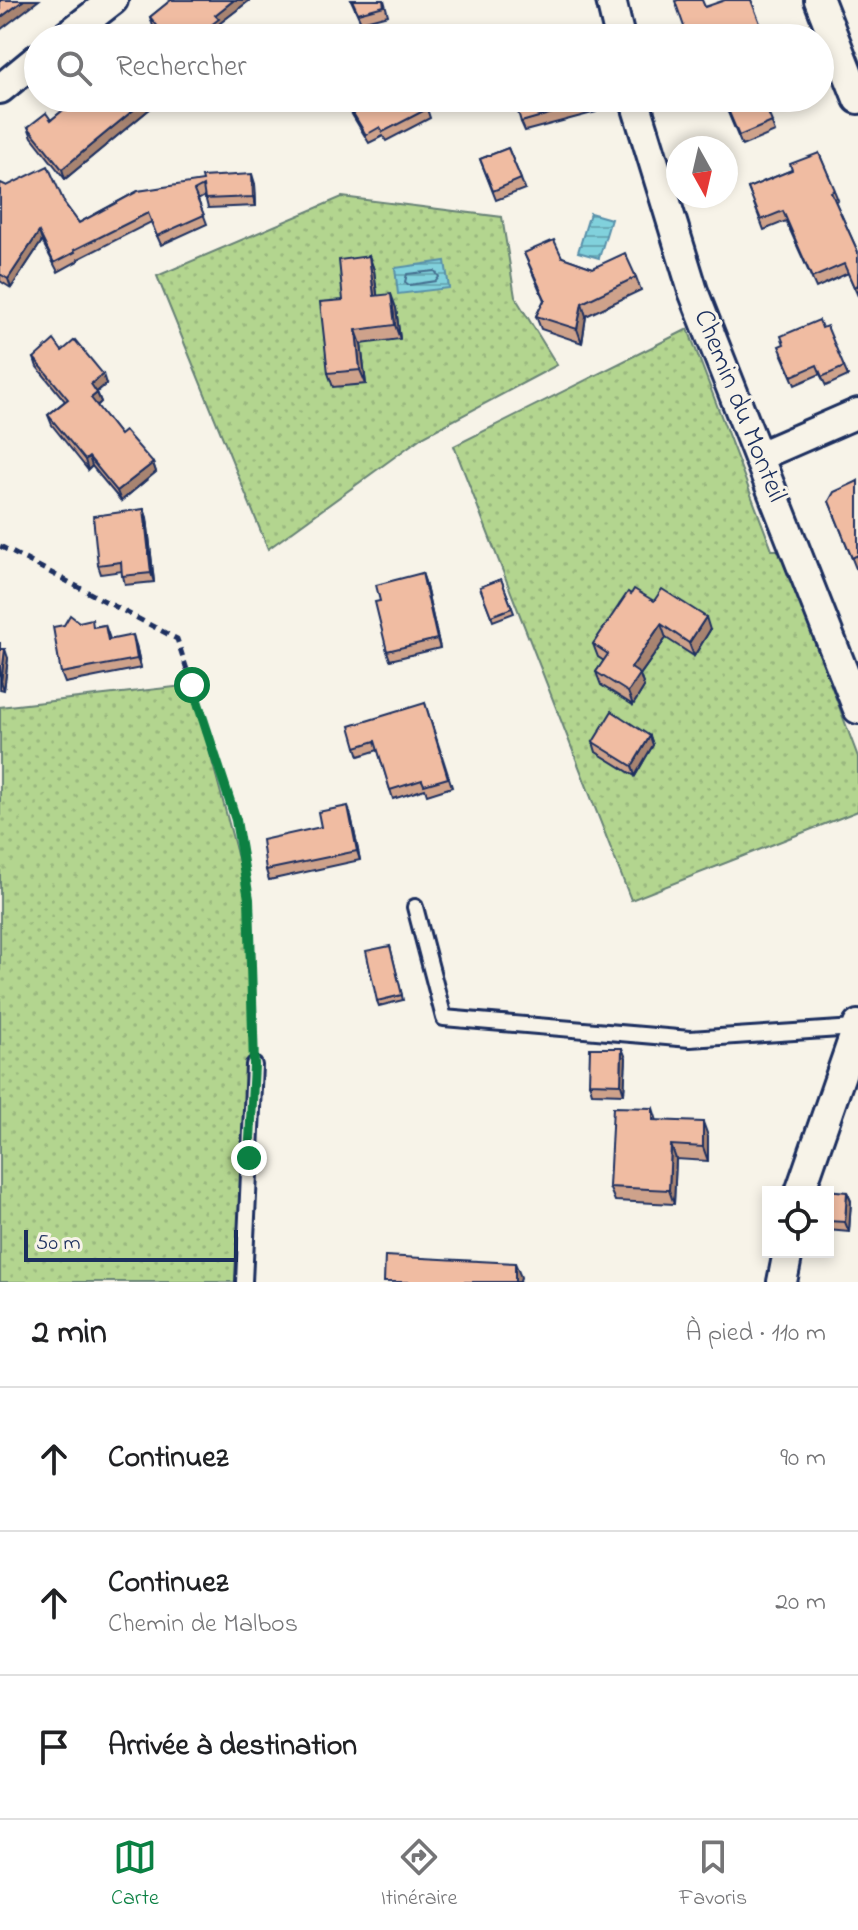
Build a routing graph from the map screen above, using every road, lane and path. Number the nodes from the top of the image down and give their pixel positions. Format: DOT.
graph roads {
  1 [pos="113,0"];
  2 [pos="611,0"];
  3 [pos="819,0"];
  4 [pos="82,24"];
  5 [pos="617,24"];
  6 [pos="828,24"];
  7 [pos="834,38"];
  8 [pos="24,69"];
  9 [pos="0,89"];
  10 [pos="858,99"];
  11 [pos="638,112"];
  12 [pos="858,413"];
  13 [pos="759,456"];
  14 [pos="0,546"];
  15 [pos="858,709"];
  16 [pos="415,907"];
  17 [pos="856,1026"];
  18 [pos="254,1065"];
  19 [pos="802,1186"];
  20 [pos="787,1258"];
  21 [pos="244,1282"];
  22 [pos="782,1282"];
  1 -- 4 [label="street"];
  2 -- 5 [label="street"];
  3 -- 6 [label="street"];
  7 -- 10 [label="street"];
  8 -- 9 [label="street"];
  11 -- 13 [label="street, Chemin du Monteil"];
  12 -- 13 [label="street"];
  13 -- 15 [label="street, Chemin du Monteil"];
  14 -- 18 [label="path"];
  16 -- 17 [label="lane"];
  17 -- 19 [label="street"];
  18 -- 21 [label="lane"];
  20 -- 22 [label="street"];
}
